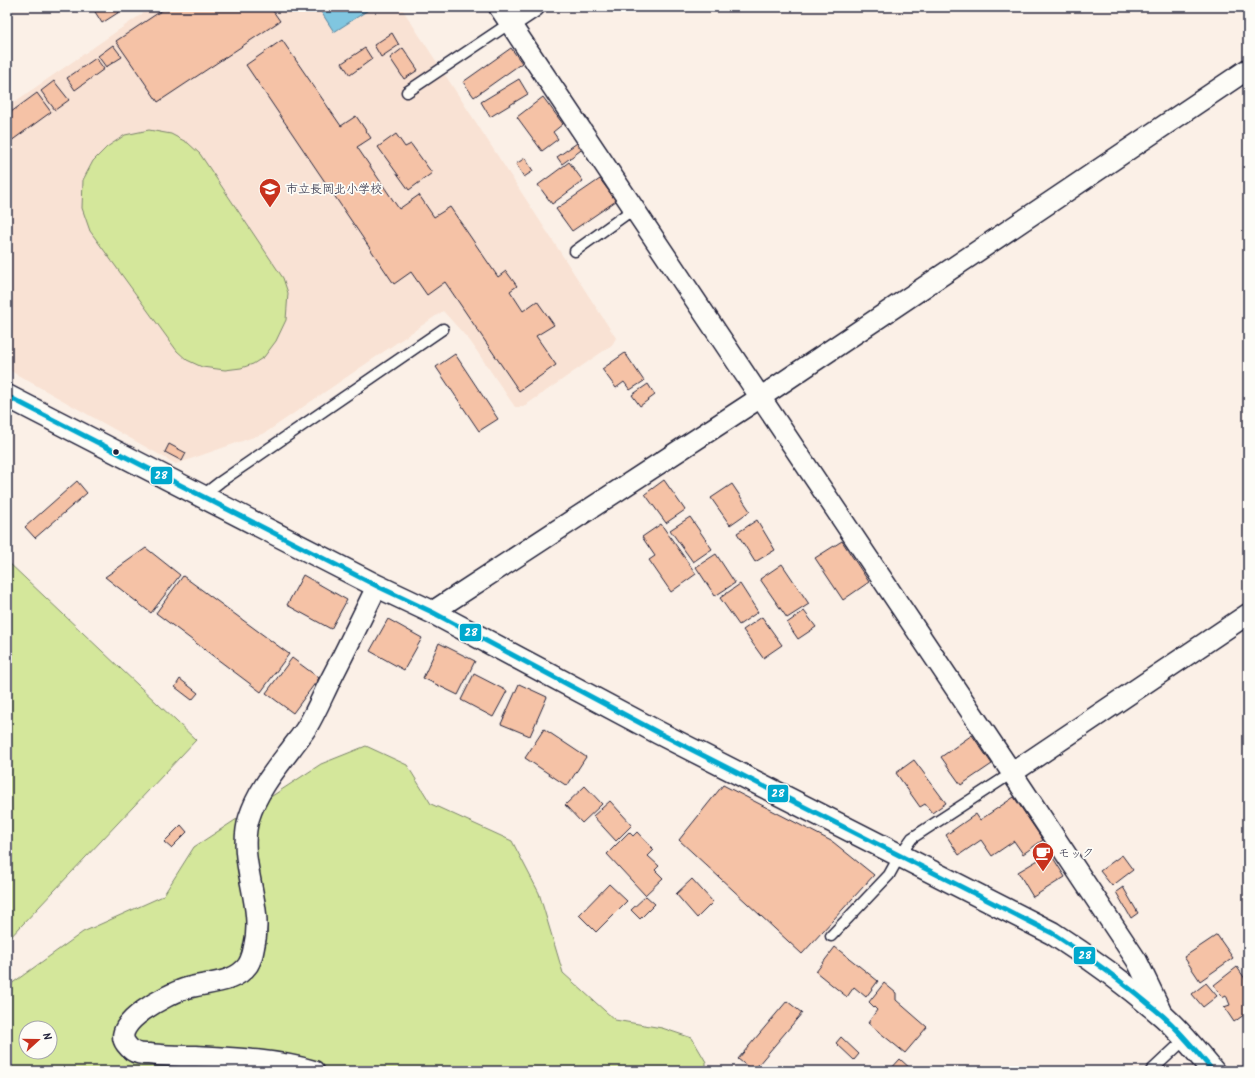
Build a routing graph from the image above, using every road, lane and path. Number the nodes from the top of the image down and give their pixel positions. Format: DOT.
graph roads {
  1 [pos="534,7"];
  2 [pos="505,15"];
  3 [pos="1248,69"];
  4 [pos="407,92"];
  5 [pos="635,208"];
  6 [pos="575,251"];
  7 [pos="443,329"];
  8 [pos="7,396"];
  9 [pos="760,397"];
  10 [pos="202,496"];
  11 [pos="377,586"];
  12 [pos="432,612"];
  13 [pos="1248,614"];
  14 [pos="1012,773"];
  15 [pos="900,855"];
  16 [pos="831,936"];
  17 [pos="1164,1017"];
  18 [pos="1185,1039"];
  19 [pos="314,1071"];
  20 [pos="1151,1071"];
  21 [pos="1213,1071"];
  1 -- 2 [label="street"];
  2 -- 4 [label="lane"];
  2 -- 5 [label="street"];
  3 -- 9 [label="street"];
  5 -- 6 [label="lane"];
  5 -- 9 [label="street"];
  7 -- 10 [label="lane"];
  8 -- 10 [label="main road"];
  9 -- 12 [label="street"];
  9 -- 14 [label="street"];
  10 -- 11 [label="main road"];
  11 -- 12 [label="main road"];
  11 -- 19 [label="street"];
  12 -- 15 [label="main road"];
  13 -- 14 [label="street"];
  14 -- 15 [label="lane"];
  14 -- 17 [label="street"];
  15 -- 16 [label="lane"];
  15 -- 17 [label="main road"];
  17 -- 18 [label="main road"];
  18 -- 20 [label="lane"];
  18 -- 21 [label="main road"];
}
